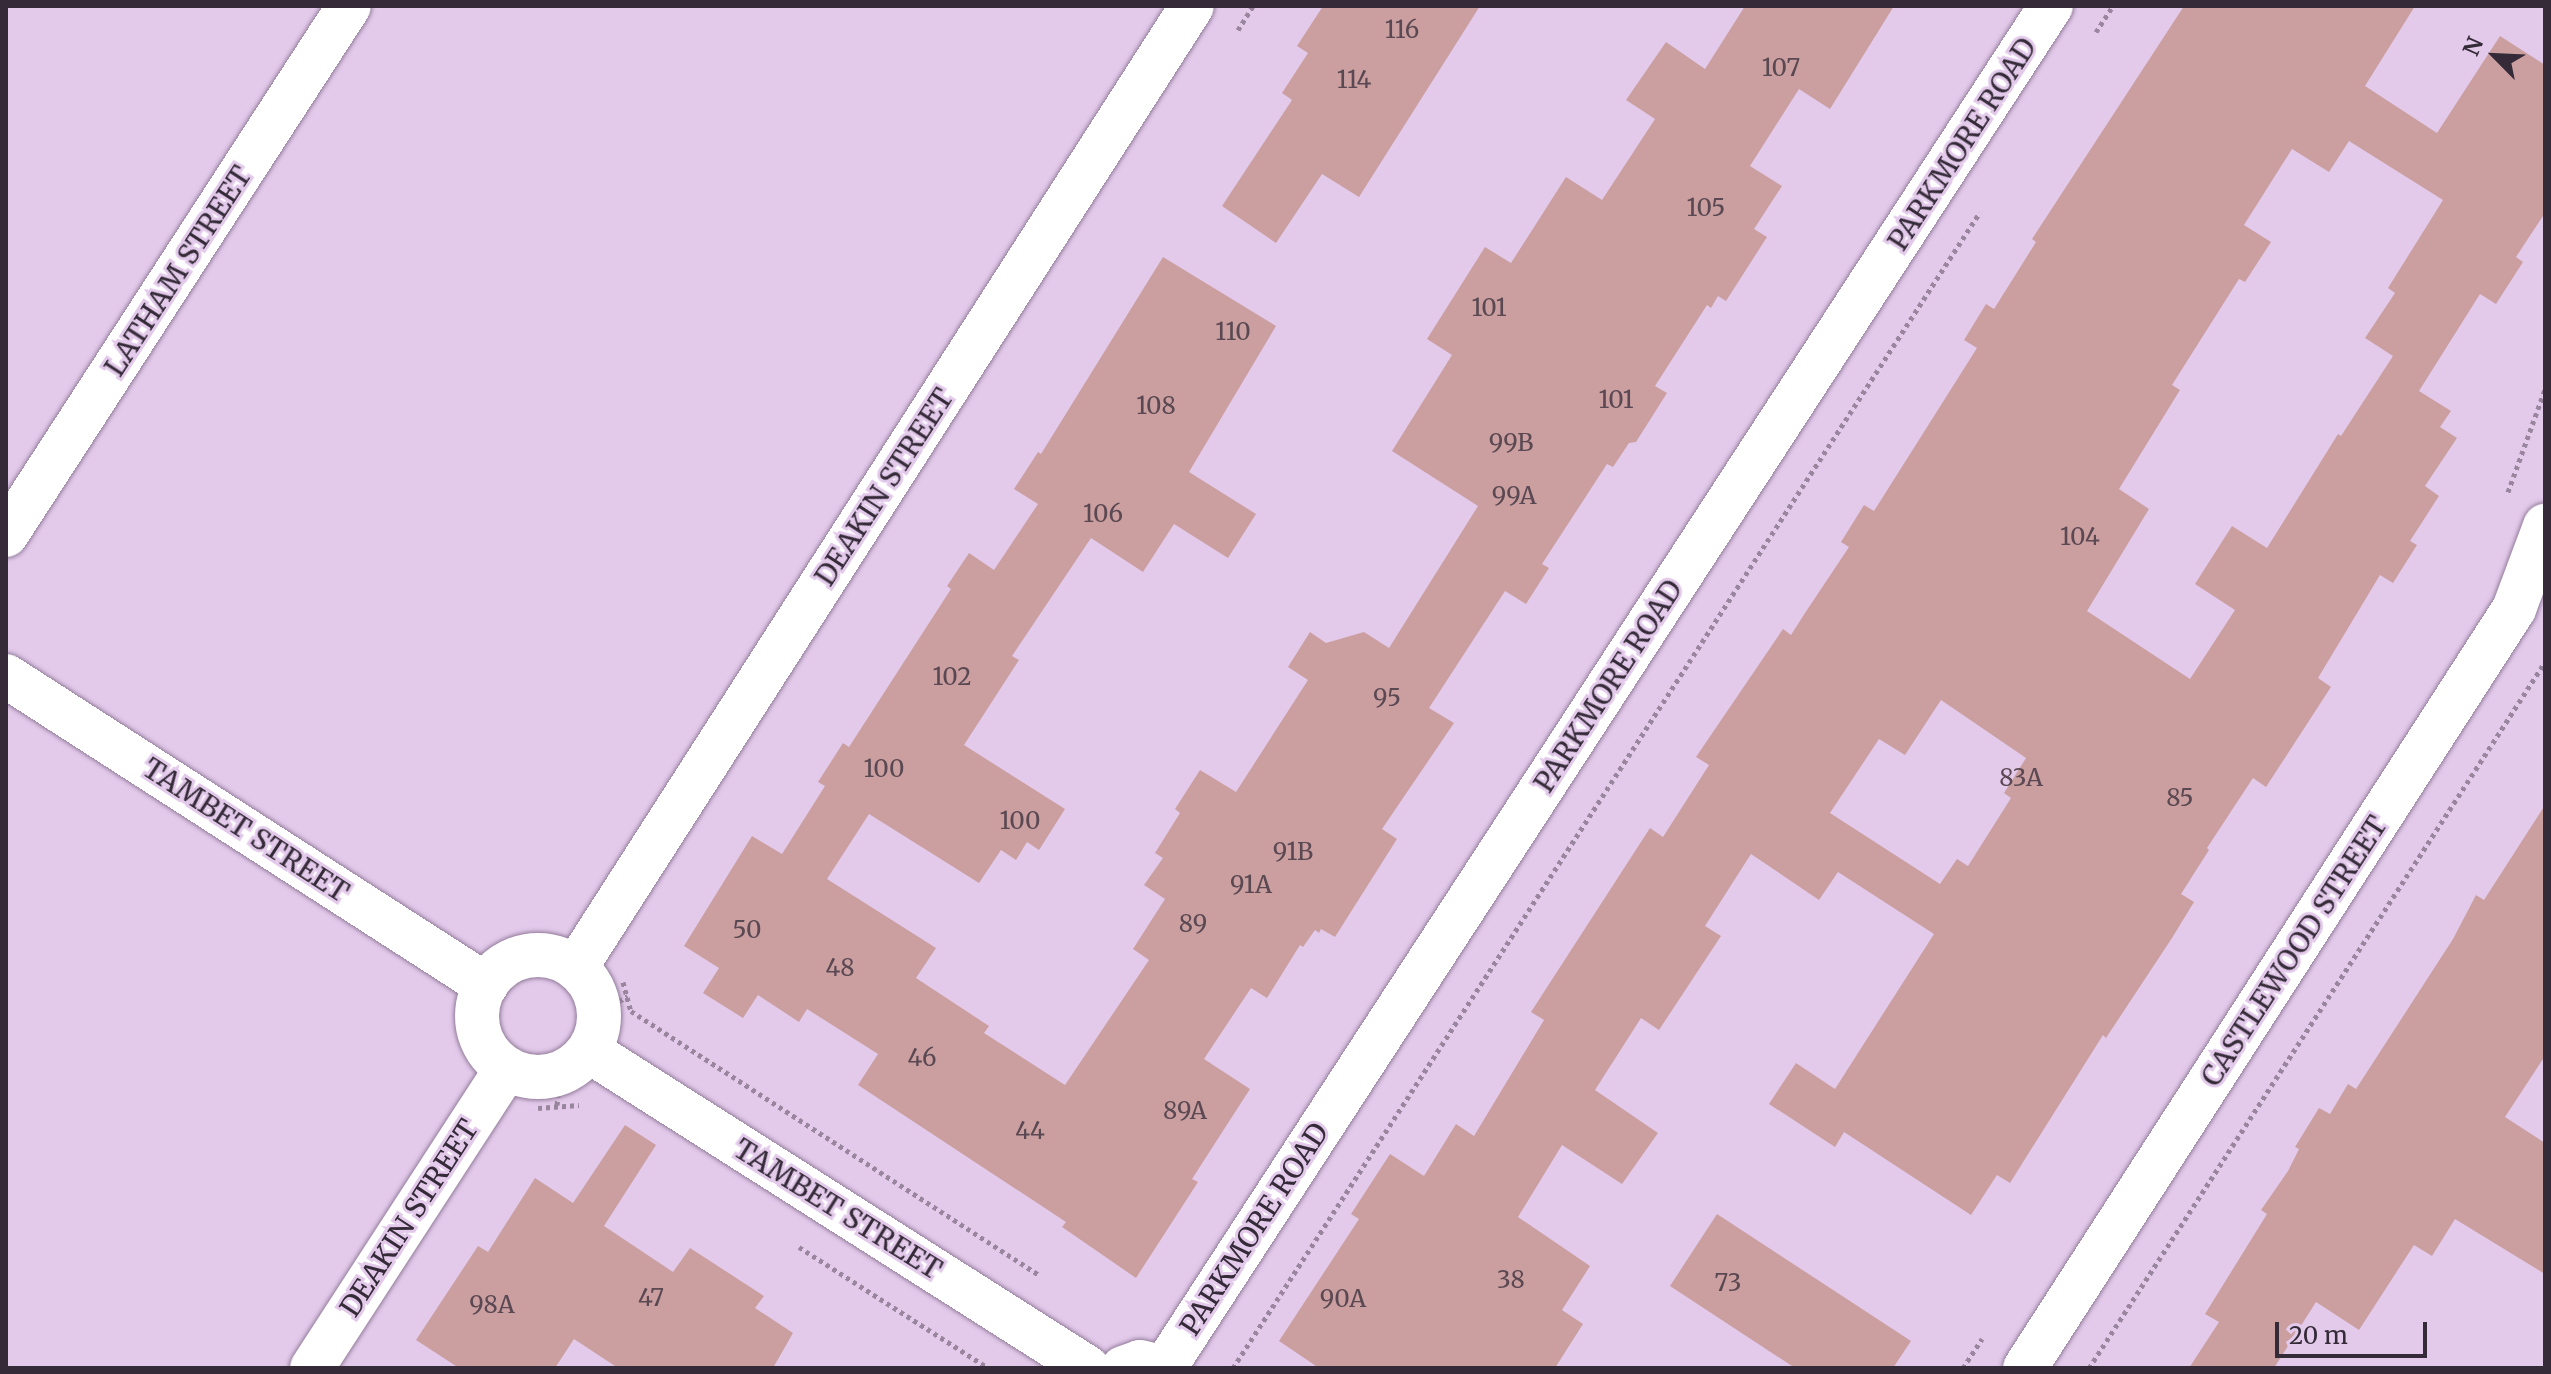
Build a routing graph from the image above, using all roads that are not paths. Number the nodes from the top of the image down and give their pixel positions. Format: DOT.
graph roads {
  1 [pos="349,6"];
  2 [pos="1192,6"];
  3 [pos="2051,6"];
  4 [pos="2545,526"];
  5 [pos="6,535"];
  6 [pos="6,676"];
  7 [pos="576,967"];
  8 [pos="486,985"];
  9 [pos="589,1051"];
  10 [pos="506,1069"];
  11 [pos="312,1368"];
  12 [pos="1088,1368"];
  13 [pos="1123,1368"];
  14 [pos="1165,1368"];
  15 [pos="2025,1368"];
  1 -- 5 [label="street, LATHAM STREET"];
  2 -- 7 [label="street, DEAKIN STREET"];
  3 -- 14 [label="street, PARKMORE ROAD"];
  4 -- 15 [label="street, CASTLEWOOD STREET"];
  6 -- 8 [label="street, TAMBET STREET"];
  7 -- 8 [label="street"];
  7 -- 9 [label="street"];
  8 -- 10 [label="street"];
  9 -- 10 [label="street"];
  9 -- 12 [label="street, TAMBET STREET"];
  10 -- 11 [label="street, DEAKIN STREET"];
  13 -- 14 [label="street"];
}
